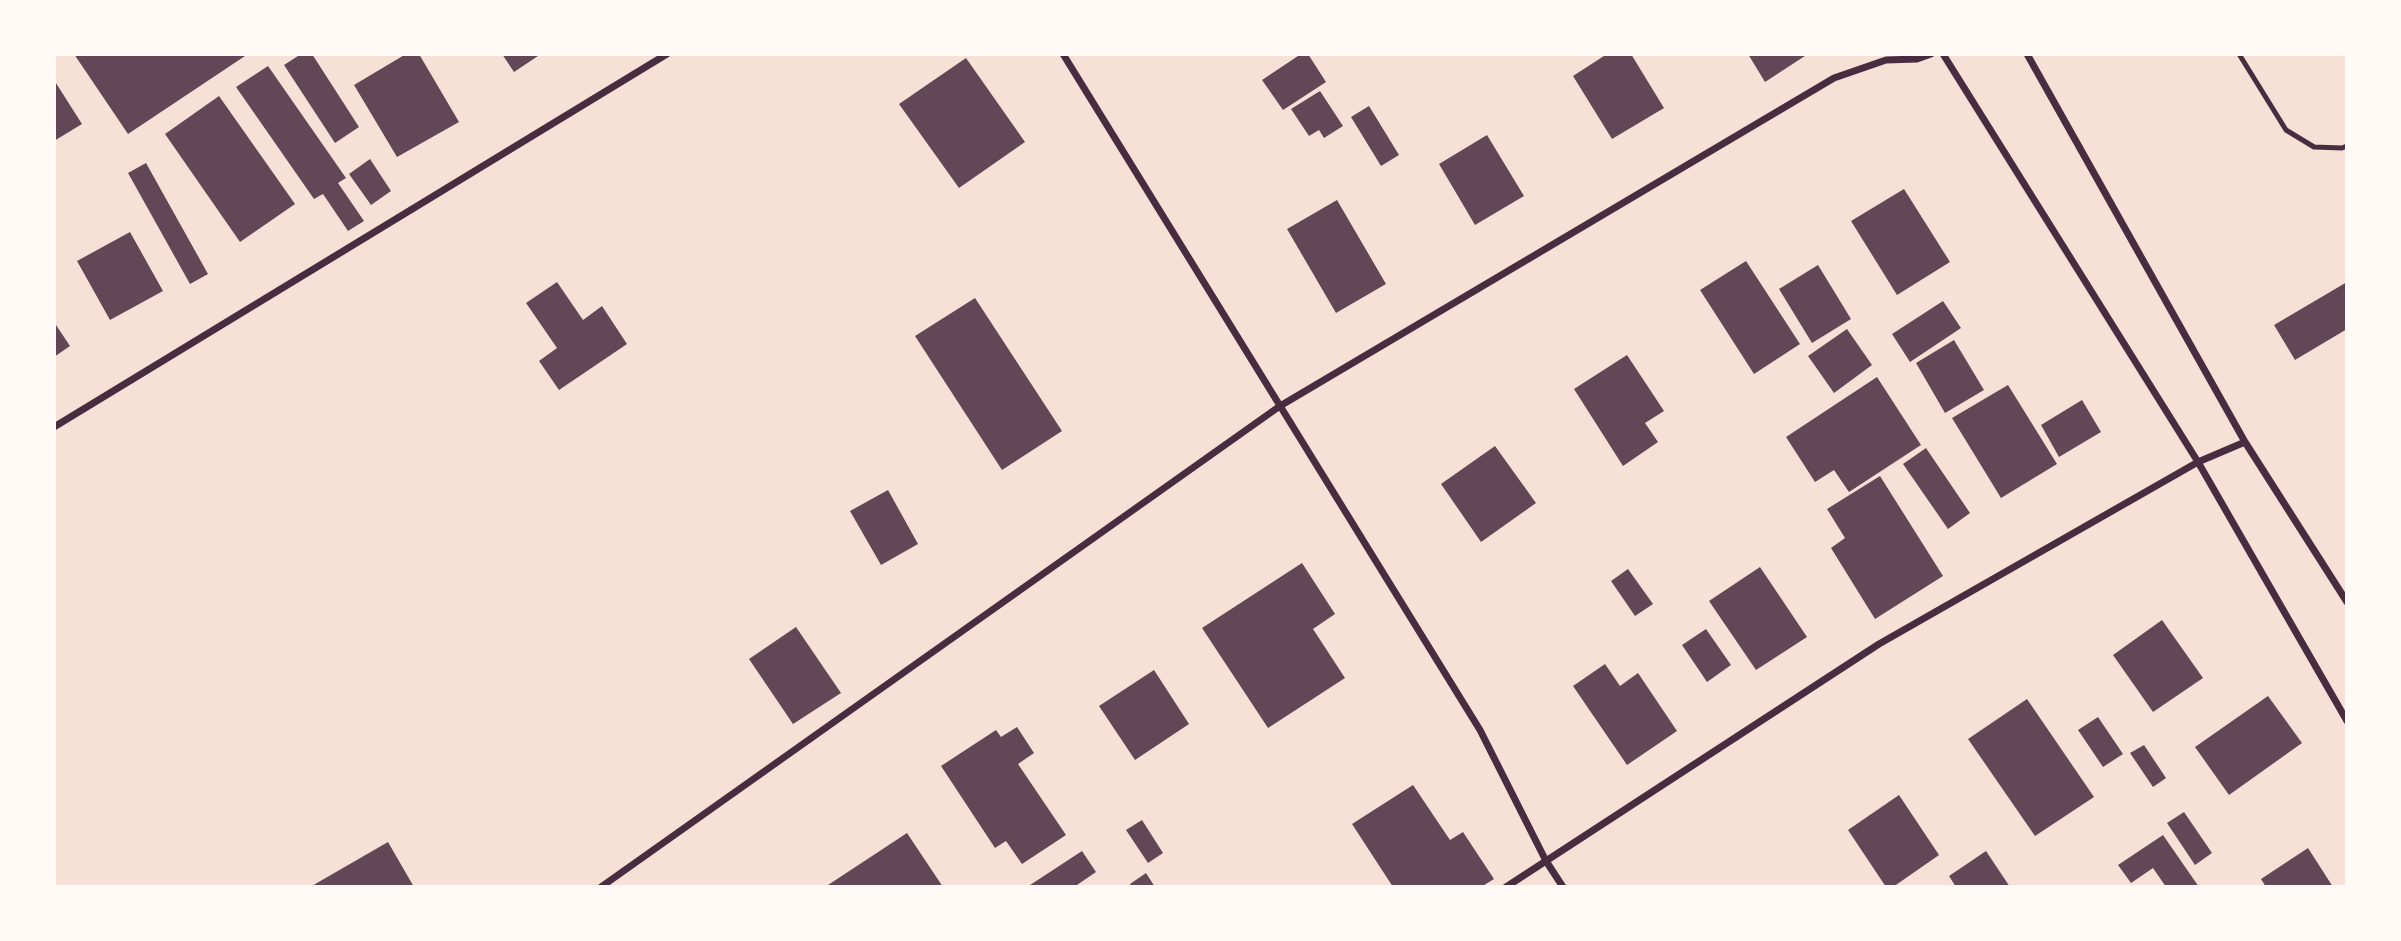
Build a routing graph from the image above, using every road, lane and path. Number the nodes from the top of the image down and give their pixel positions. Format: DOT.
graph roads {
  1 [pos="667,54"];
  2 [pos="1063,54"];
  3 [pos="1931,54"];
  4 [pos="1943,54"];
  5 [pos="2026,54"];
  6 [pos="2239,54"];
  7 [pos="1886,57"];
  8 [pos="2347,146"];
  9 [pos="1280,406"];
  10 [pos="54,427"];
  11 [pos="2245,442"];
  12 [pos="2198,462"];
  13 [pos="2347,602"];
  14 [pos="2347,722"];
  15 [pos="1546,860"];
  16 [pos="601,887"];
  17 [pos="1506,887"];
  18 [pos="1563,887"];
  1 -- 10 [label="street"];
  2 -- 9 [label="street"];
  3 -- 7 [label="street"];
  4 -- 12 [label="street"];
  5 -- 11 [label="street"];
  6 -- 8 [label="lane"];
  7 -- 9 [label="street"];
  9 -- 15 [label="street"];
  9 -- 16 [label="street"];
  11 -- 12 [label="street"];
  11 -- 13 [label="street"];
  12 -- 14 [label="street"];
  12 -- 15 [label="street"];
  15 -- 17 [label="street"];
  15 -- 18 [label="street"];
}
